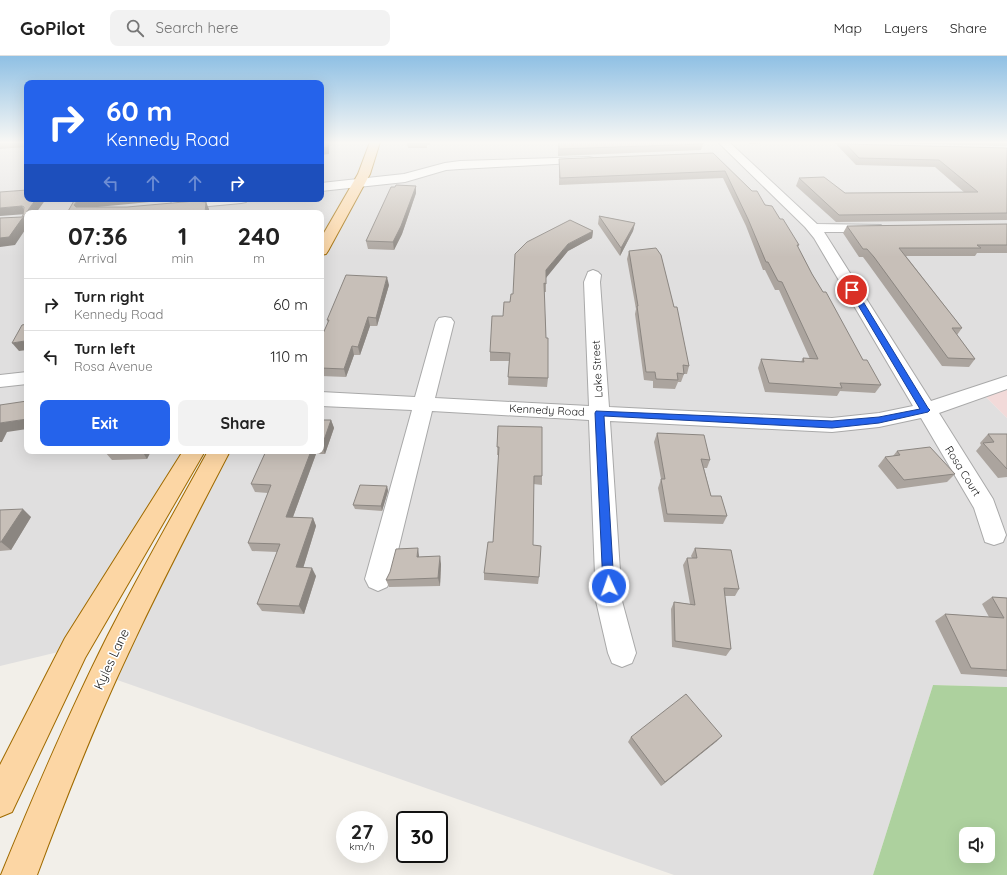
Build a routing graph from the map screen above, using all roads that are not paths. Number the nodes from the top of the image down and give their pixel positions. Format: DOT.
graph roads {
  1 [pos="360,180"];
  2 [pos="388,180"];
  3 [pos="763,180"];
  4 [pos="358,184"];
  5 [pos="324,187"];
  6 [pos="209,202"];
  7 [pos="167,206"];
  8 [pos="889,227"];
  9 [pos="813,228"];
  10 [pos="324,246"];
  11 [pos="593,274"];
  12 [pos="444,322"];
  13 [pos="24,378"];
  14 [pos="0,381"];
  15 [pos="1007,382"];
  16 [pos="324,399"];
  17 [pos="422,404"];
  18 [pos="926,410"];
  19 [pos="599,413"];
  20 [pos="192,454"];
  21 [pos="217,454"];
  22 [pos="994,534"];
  23 [pos="378,578"];
  24 [pos="622,653"];
  25 [pos="0,800"];
  26 [pos="18,875"];
  1 -- 4 [label="main road"];
  2 -- 4 [label="street"];
  3 -- 9 [label="street, Rosa Court"];
  4 -- 5 [label="street"];
  4 -- 10 [label="main road"];
  6 -- 7 [label="street"];
  8 -- 9 [label="street"];
  9 -- 18 [label="street, Rosa Court"];
  11 -- 19 [label="street, Lake Street"];
  12 -- 17 [label="street"];
  13 -- 14 [label="street"];
  15 -- 18 [label="street, Kennedy Road"];
  16 -- 17 [label="street, Kennedy Road"];
  17 -- 19 [label="street, Kennedy Road"];
  17 -- 23 [label="street"];
  18 -- 19 [label="street, Kennedy Road"];
  18 -- 22 [label="street, Rosa Court"];
  19 -- 24 [label="street, Lake Street"];
  20 -- 25 [label="main road"];
  21 -- 26 [label="main road, Kyles Lane"];
}
